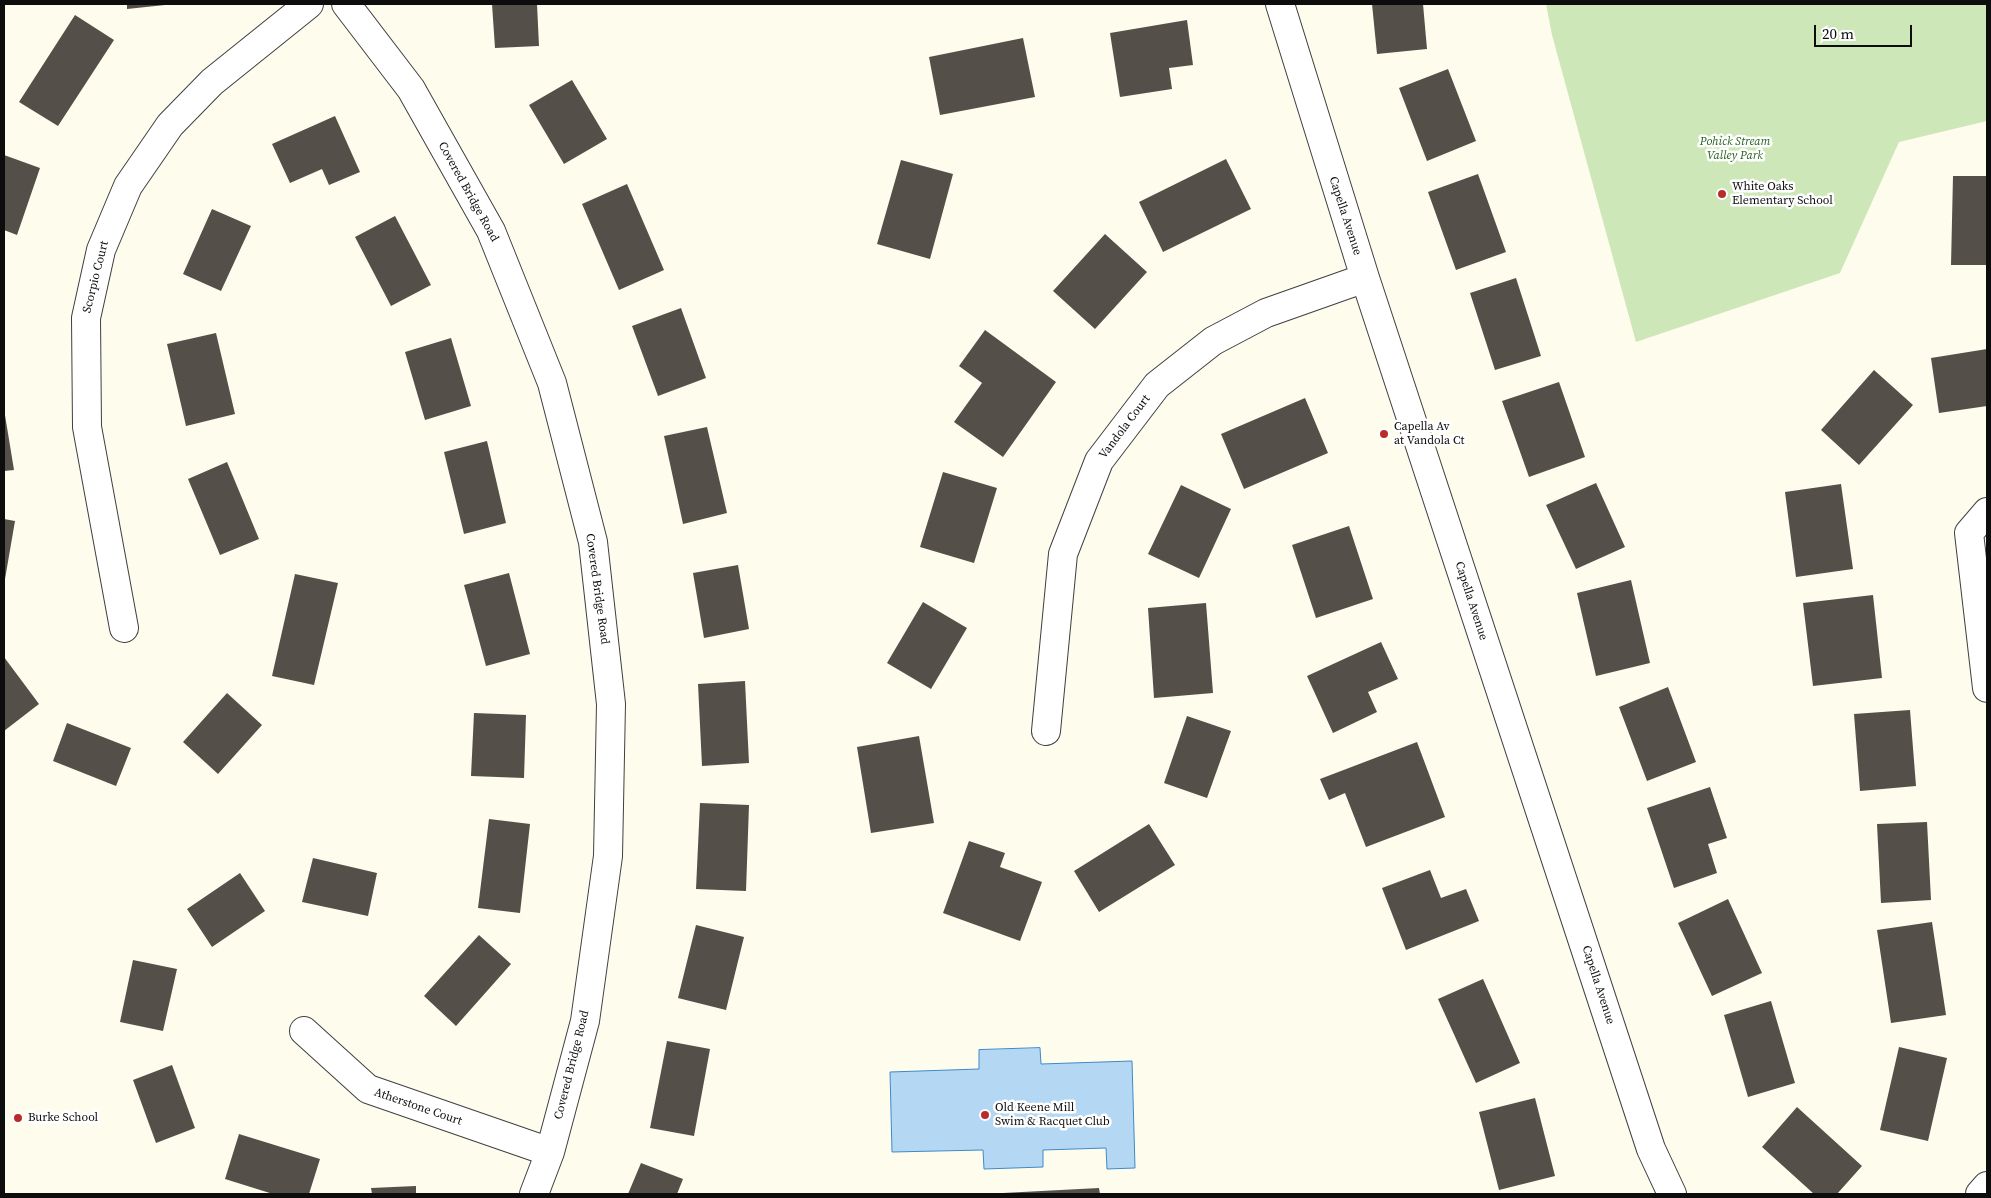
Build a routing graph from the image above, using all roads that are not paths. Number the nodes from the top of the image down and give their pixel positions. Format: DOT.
graph roads {
  1 [pos="309,4"];
  2 [pos="346,4"];
  3 [pos="1280,4"];
  4 [pos="1365,278"];
  5 [pos="1987,512"];
  6 [pos="124,628"];
  7 [pos="1987,688"];
  8 [pos="1046,731"];
  9 [pos="304,1030"];
  10 [pos="550,1152"];
  11 [pos="1987,1186"];
  12 [pos="534,1194"];
  13 [pos="1672,1194"];
  14 [pos="1980,1194"];
  1 -- 6 [label="street, Scorpio Court"];
  2 -- 10 [label="street, Covered Bridge Road"];
  3 -- 4 [label="street, Capella Avenue"];
  4 -- 8 [label="street, Vandola Court"];
  4 -- 13 [label="street, Capella Avenue"];
  5 -- 7 [label="street"];
  9 -- 10 [label="street, Atherstone Court"];
  10 -- 12 [label="street, Covered Bridge Road"];
  11 -- 14 [label="street"];
}
